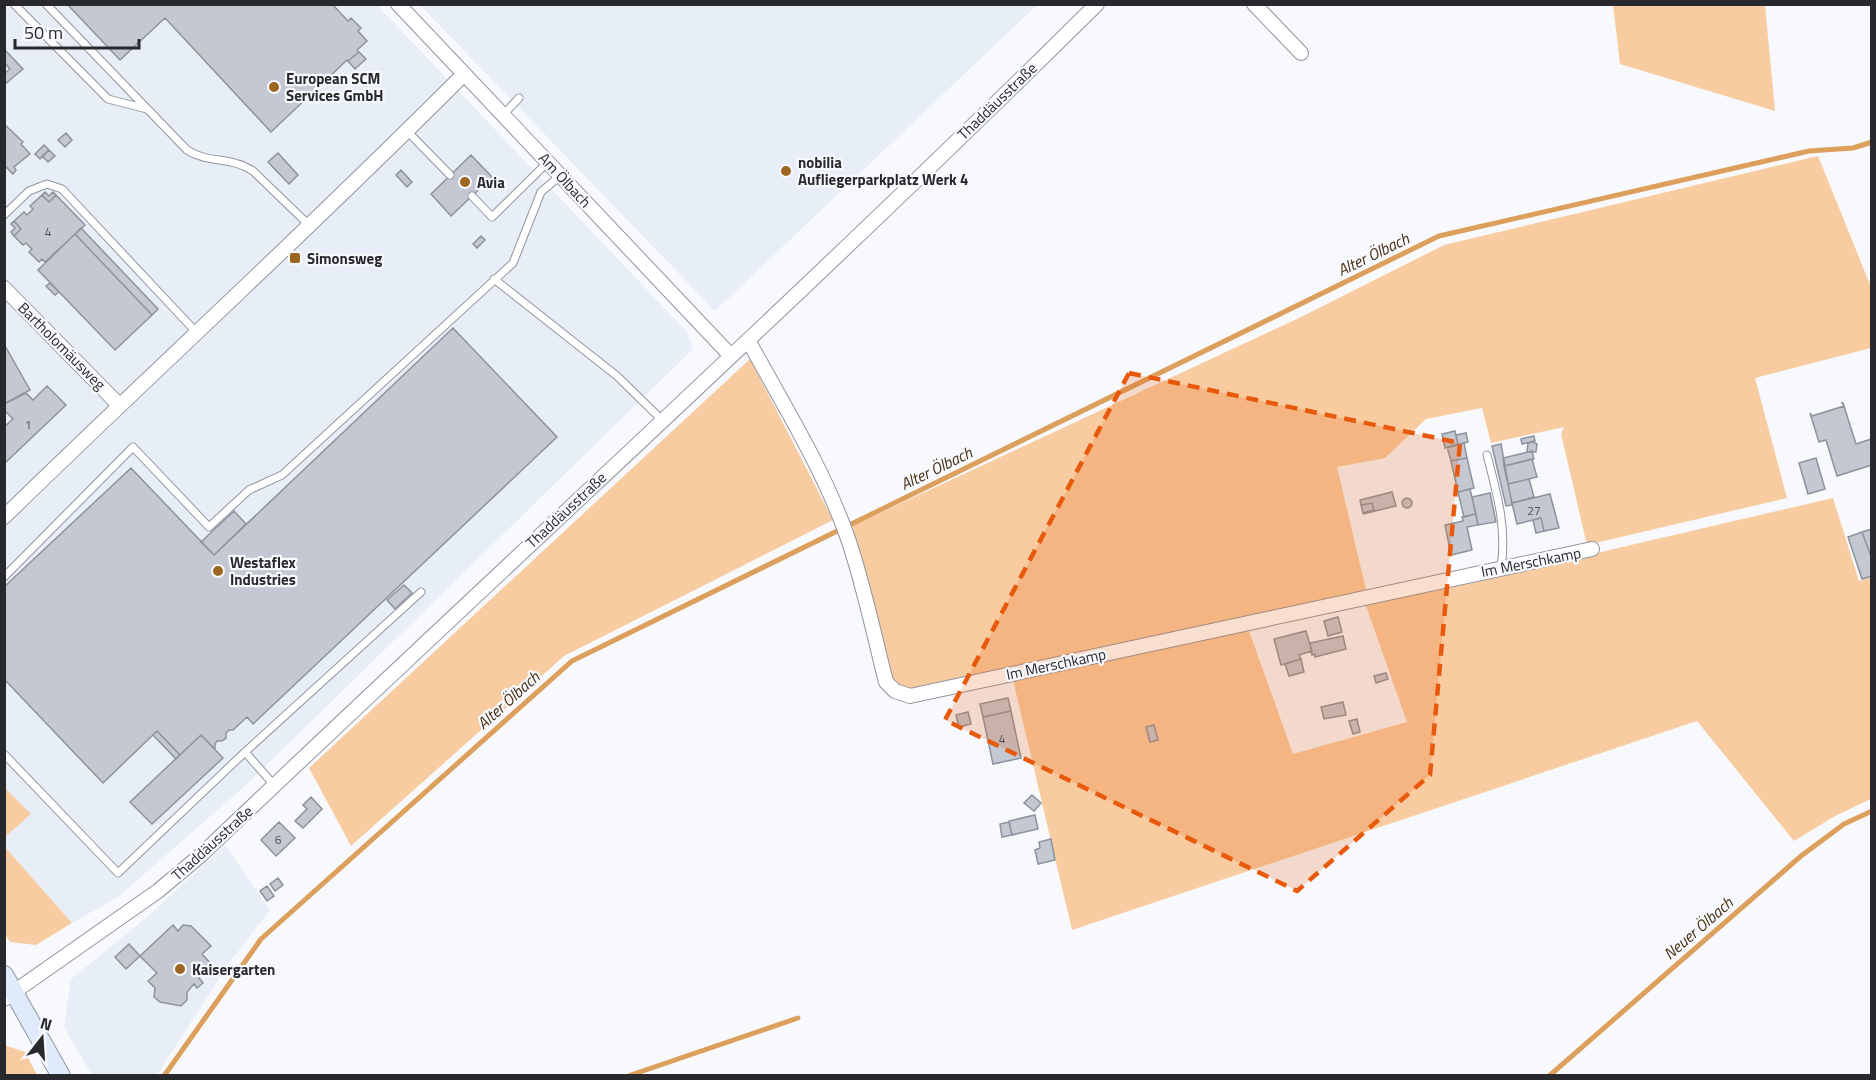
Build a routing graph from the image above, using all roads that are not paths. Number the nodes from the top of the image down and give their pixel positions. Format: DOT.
graph roads {
  1 [pos="14,4"];
  2 [pos="46,4"];
  3 [pos="398,4"];
  4 [pos="1097,4"];
  5 [pos="1254,4"];
  6 [pos="1301,53"];
  7 [pos="464,74"];
  8 [pos="519,98"];
  9 [pos="147,109"];
  10 [pos="503,115"];
  11 [pos="407,131"];
  12 [pos="548,162"];
  13 [pos="450,175"];
  14 [pos="561,175"];
  15 [pos="472,196"];
  16 [pos="4,215"];
  17 [pos="310,226"];
  18 [pos="494,279"];
  19 [pos="5,290"];
  20 [pos="197,333"];
  21 [pos="748,340"];
  22 [pos="730,357"];
  23 [pos="119,405"];
  24 [pos="662,420"];
  25 [pos="1487,455"];
  26 [pos="4,517"];
  27 [pos="1592,549"];
  28 [pos="1502,568"];
  29 [pos="4,577"];
  30 [pos="421,592"];
  31 [pos="245,752"];
  32 [pos="4,753"];
  33 [pos="274,785"];
  34 [pos="4,975"];
  35 [pos="10,996"];
  36 [pos="61,1076"];
  1 -- 9 [label="lane"];
  2 -- 9 [label="lane"];
  3 -- 7 [label="street, Am Ölbach"];
  4 -- 21 [label="street, Thaddäusstraße"];
  5 -- 6 [label="street"];
  7 -- 10 [label="street, Am Ölbach"];
  7 -- 11 [label="street"];
  8 -- 10 [label="lane"];
  9 -- 17 [label="lane"];
  10 -- 12 [label="street, Am Ölbach"];
  11 -- 13 [label="lane"];
  11 -- 17 [label="street"];
  12 -- 14 [label="street, Am Ölbach"];
  12 -- 15 [label="lane"];
  14 -- 18 [label="lane"];
  14 -- 22 [label="street, Am Ölbach"];
  16 -- 20 [label="lane"];
  17 -- 20 [label="street"];
  18 -- 24 [label="lane"];
  18 -- 29 [label="lane"];
  19 -- 23 [label="street, Bartholomäusweg"];
  20 -- 23 [label="street"];
  21 -- 22 [label="street, Thaddäusstraße"];
  21 -- 28 [label="street, Im Merschkamp"];
  22 -- 24 [label="street, Thaddäusstraße"];
  23 -- 26 [label="street"];
  24 -- 33 [label="street, Thaddäusstraße"];
  25 -- 28 [label="lane"];
  27 -- 28 [label="street, Im Merschkamp"];
  30 -- 31 [label="lane"];
  31 -- 32 [label="lane"];
  31 -- 33 [label="lane"];
  33 -- 35 [label="street, Thaddäusstraße"];
  34 -- 35 [label="main road"];
  35 -- 36 [label="main road"];
}
